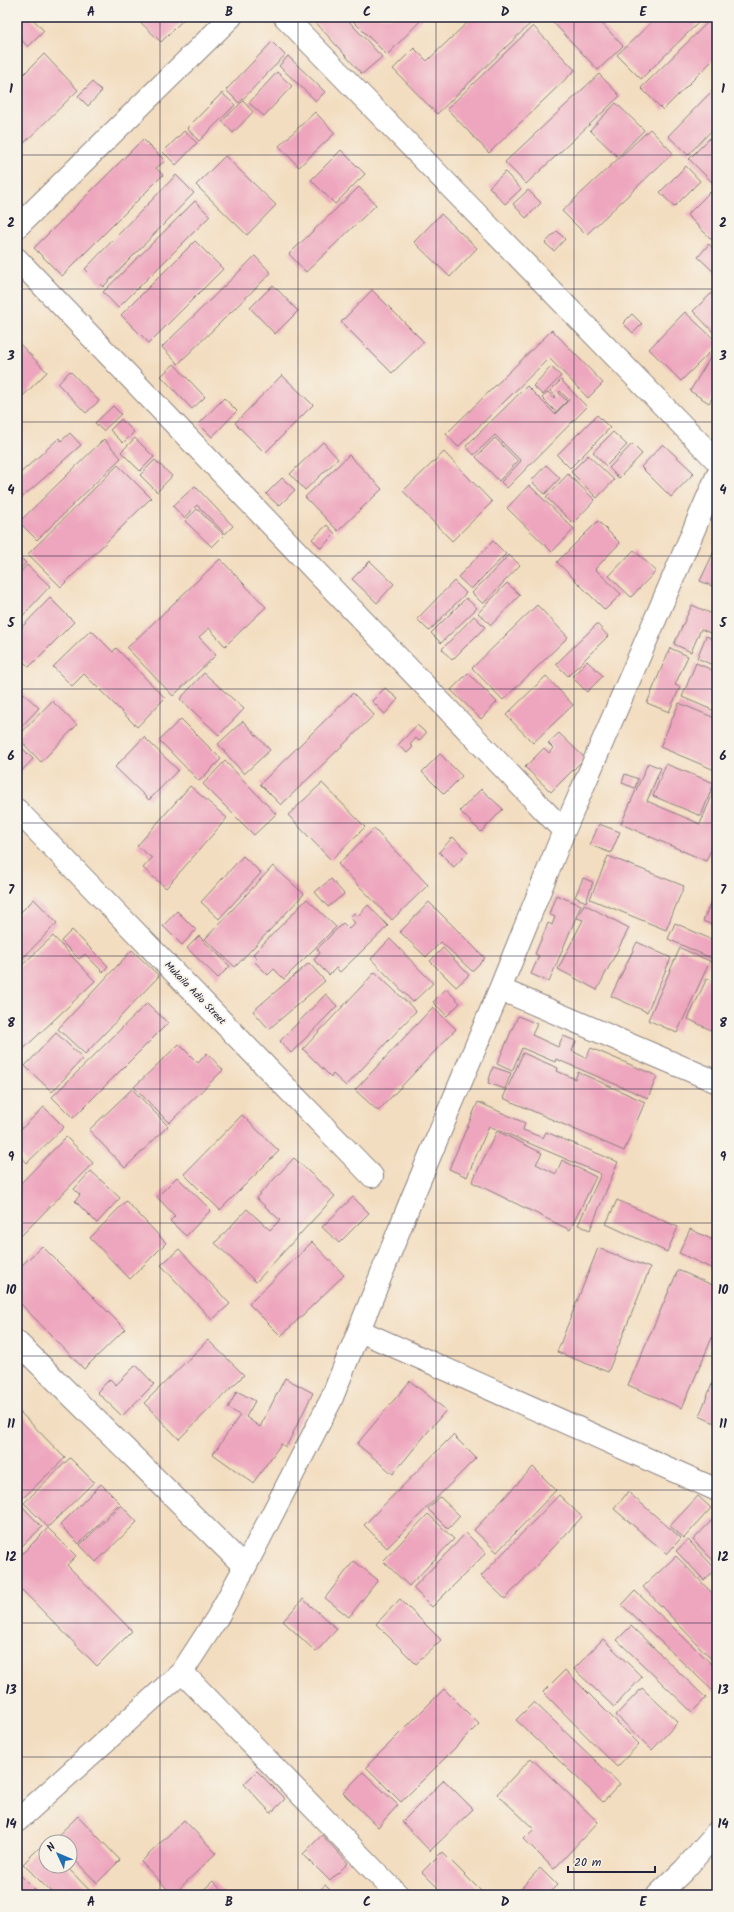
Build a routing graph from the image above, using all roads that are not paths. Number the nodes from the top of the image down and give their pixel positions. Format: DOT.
graph roads {
  1 [pos="231,17"];
  2 [pos="285,17"];
  3 [pos="17,227"];
  4 [pos="17,259"];
  5 [pos="717,461"];
  6 [pos="717,476"];
  7 [pos="17,810"];
  8 [pos="564,831"];
  9 [pos="500,989"];
  10 [pos="717,1082"];
  11 [pos="372,1176"];
  12 [pos="360,1331"];
  13 [pos="17,1342"];
  14 [pos="717,1490"];
  15 [pos="244,1567"];
  16 [pos="182,1672"];
  17 [pos="17,1820"];
  18 [pos="717,1832"];
  19 [pos="398,1895"];
  20 [pos="658,1895"];
  1 -- 3 [label="street"];
  2 -- 5 [label="street"];
  4 -- 8 [label="street"];
  6 -- 8 [label="street"];
  7 -- 11 [label="street, Mukaila Adio Street"];
  8 -- 9 [label="street"];
  9 -- 10 [label="street"];
  9 -- 12 [label="street"];
  12 -- 14 [label="street"];
  12 -- 15 [label="street"];
  13 -- 15 [label="street"];
  15 -- 16 [label="street"];
  16 -- 17 [label="street"];
  16 -- 19 [label="street"];
  18 -- 20 [label="street"];
}
